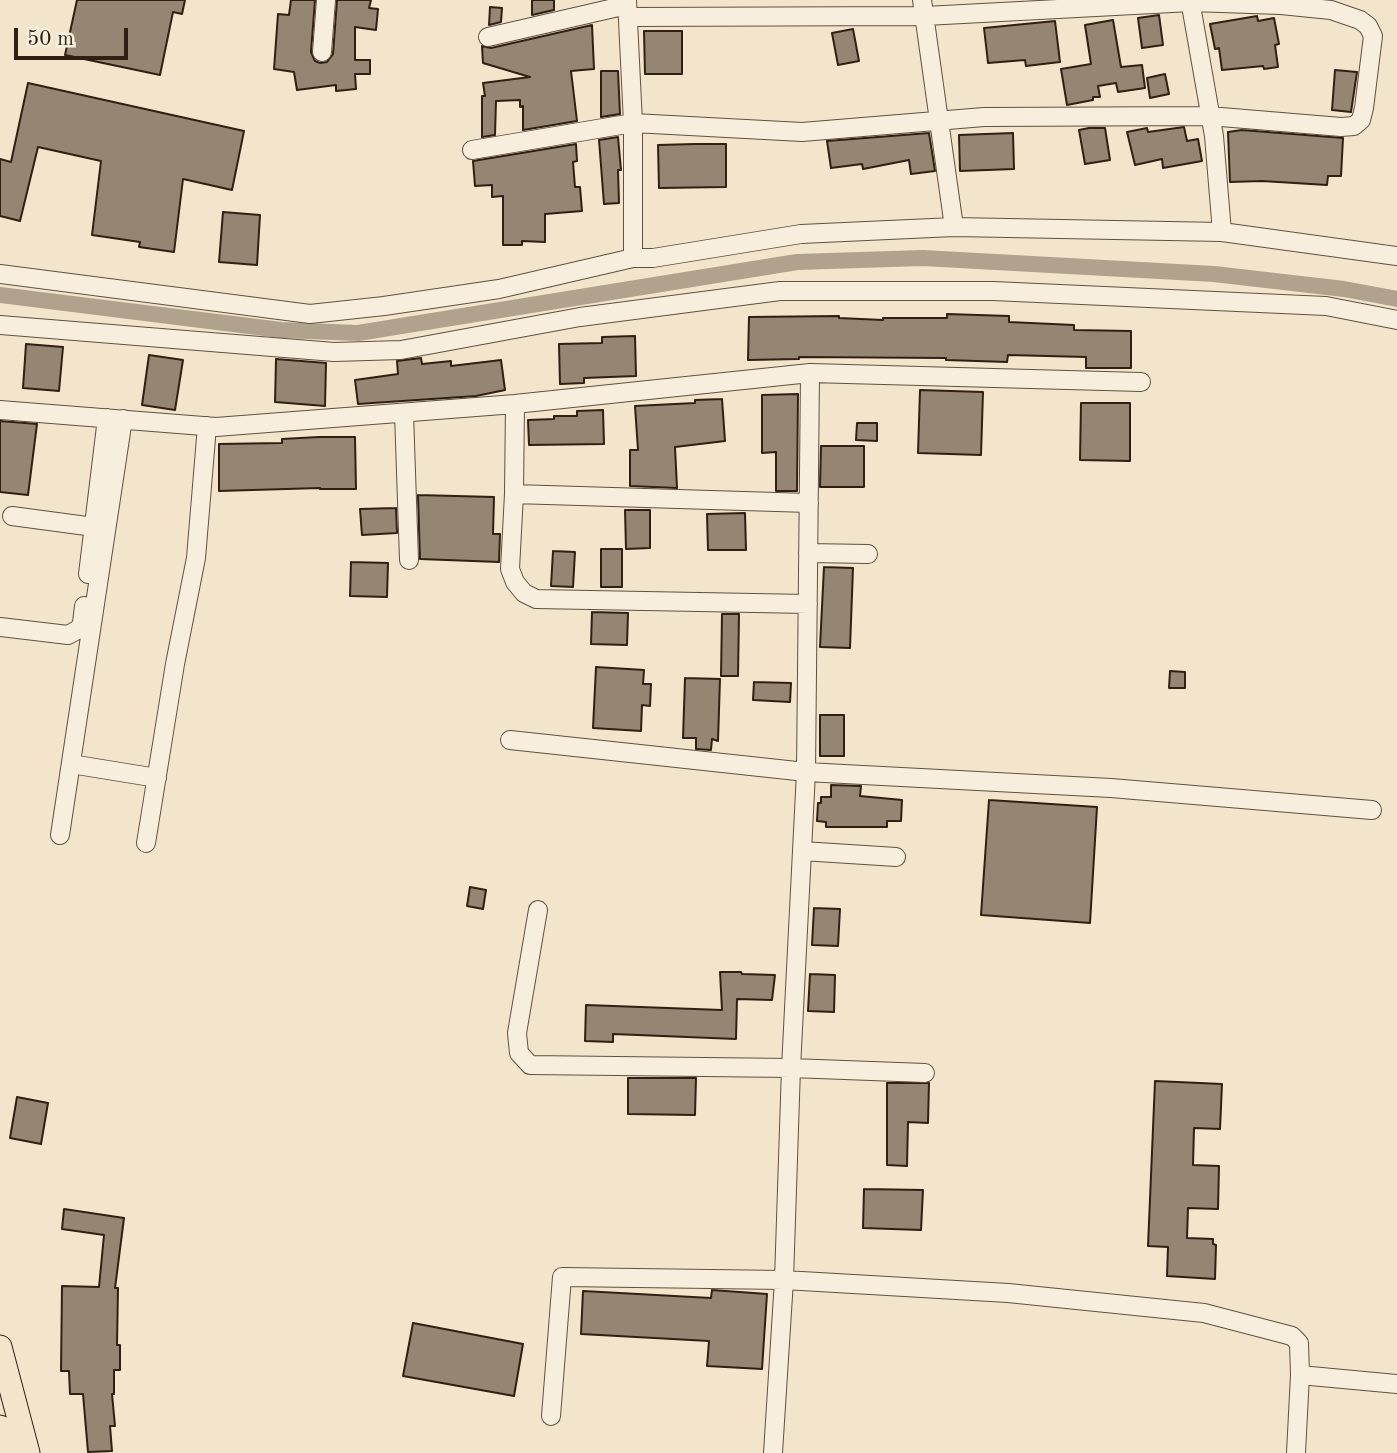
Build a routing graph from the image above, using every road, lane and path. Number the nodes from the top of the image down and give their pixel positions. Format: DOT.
graph roads {
  1 [pos="326,0"];
  2 [pos="1190,1"];
  3 [pos="628,7"];
  4 [pos="923,8"];
  5 [pos="488,37"];
  6 [pos="322,52"];
  7 [pos="1209,116"];
  8 [pos="939,121"];
  9 [pos="633,123"];
  10 [pos="472,150"];
  11 [pos="954,227"];
  12 [pos="1222,232"];
  13 [pos="1397,256"];
  14 [pos="634,258"];
  15 [pos="0,274"];
  16 [pos="1397,320"];
  17 [pos="0,325"];
  18 [pos="810,373"];
  19 [pos="1141,382"];
  20 [pos="515,404"];
  21 [pos="0,410"];
  22 [pos="404,413"];
  23 [pos="115,419"];
  24 [pos="207,426"];
  25 [pos="514,494"];
  26 [pos="809,503"];
  27 [pos="12,516"];
  28 [pos="93,527"];
  29 [pos="808,553"];
  30 [pos="868,554"];
  31 [pos="409,560"];
  32 [pos="808,604"];
  33 [pos="0,627"];
  34 [pos="510,740"];
  35 [pos="71,764"];
  36 [pos="806,772"];
  37 [pos="157,778"];
  38 [pos="1372,810"];
  39 [pos="60,835"];
  40 [pos="146,842"];
  41 [pos="802,851"];
  42 [pos="896,857"];
  43 [pos="538,910"];
  44 [pos="791,1068"];
  45 [pos="925,1073"];
  46 [pos="785,1280"];
  47 [pos="0,1347"];
  48 [pos="1300,1375"];
  49 [pos="1397,1384"];
  50 [pos="551,1416"];
  51 [pos="0,1427"];
  52 [pos="7,1453"];
  53 [pos="28,1453"];
  54 [pos="773,1453"];
  55 [pos="1296,1453"];
  1 -- 6 [label="street"];
  2 -- 4 [label="street"];
  2 -- 7 [label="street"];
  2 -- 7 [label="street"];
  3 -- 4 [label="street"];
  3 -- 5 [label="street"];
  3 -- 9 [label="street"];
  4 -- 8 [label="street"];
  7 -- 8 [label="street"];
  7 -- 12 [label="street"];
  8 -- 9 [label="street"];
  8 -- 11 [label="street"];
  9 -- 10 [label="street"];
  9 -- 14 [label="street"];
  11 -- 12 [label="street"];
  11 -- 14 [label="street"];
  12 -- 13 [label="street"];
  14 -- 15 [label="street"];
  16 -- 17 [label="street"];
  18 -- 19 [label="street"];
  18 -- 20 [label="street"];
  18 -- 26 [label="street"];
  20 -- 22 [label="street"];
  20 -- 25 [label="street"];
  21 -- 23 [label="street"];
  22 -- 24 [label="street"];
  22 -- 31 [label="street"];
  23 -- 24 [label="street"];
  23 -- 28 [label="street"];
  23 -- 35 [label="street"];
  24 -- 37 [label="street"];
  25 -- 26 [label="street"];
  25 -- 32 [label="street"];
  26 -- 29 [label="street"];
  27 -- 28 [label="street"];
  28 -- 33 [label="street"];
  29 -- 30 [label="street"];
  29 -- 32 [label="street"];
  32 -- 36 [label="street"];
  34 -- 36 [label="street"];
  35 -- 37 [label="street"];
  35 -- 39 [label="street"];
  36 -- 38 [label="street"];
  36 -- 41 [label="street"];
  37 -- 40 [label="street"];
  41 -- 42 [label="street"];
  41 -- 44 [label="street"];
  43 -- 44 [label="street"];
  44 -- 45 [label="street"];
  44 -- 46 [label="street"];
  46 -- 48 [label="street"];
  46 -- 50 [label="street"];
  46 -- 54 [label="street"];
  47 -- 53 [label="main road"];
  48 -- 49 [label="street"];
  48 -- 55 [label="street"];
  51 -- 52 [label="main road"];
}
